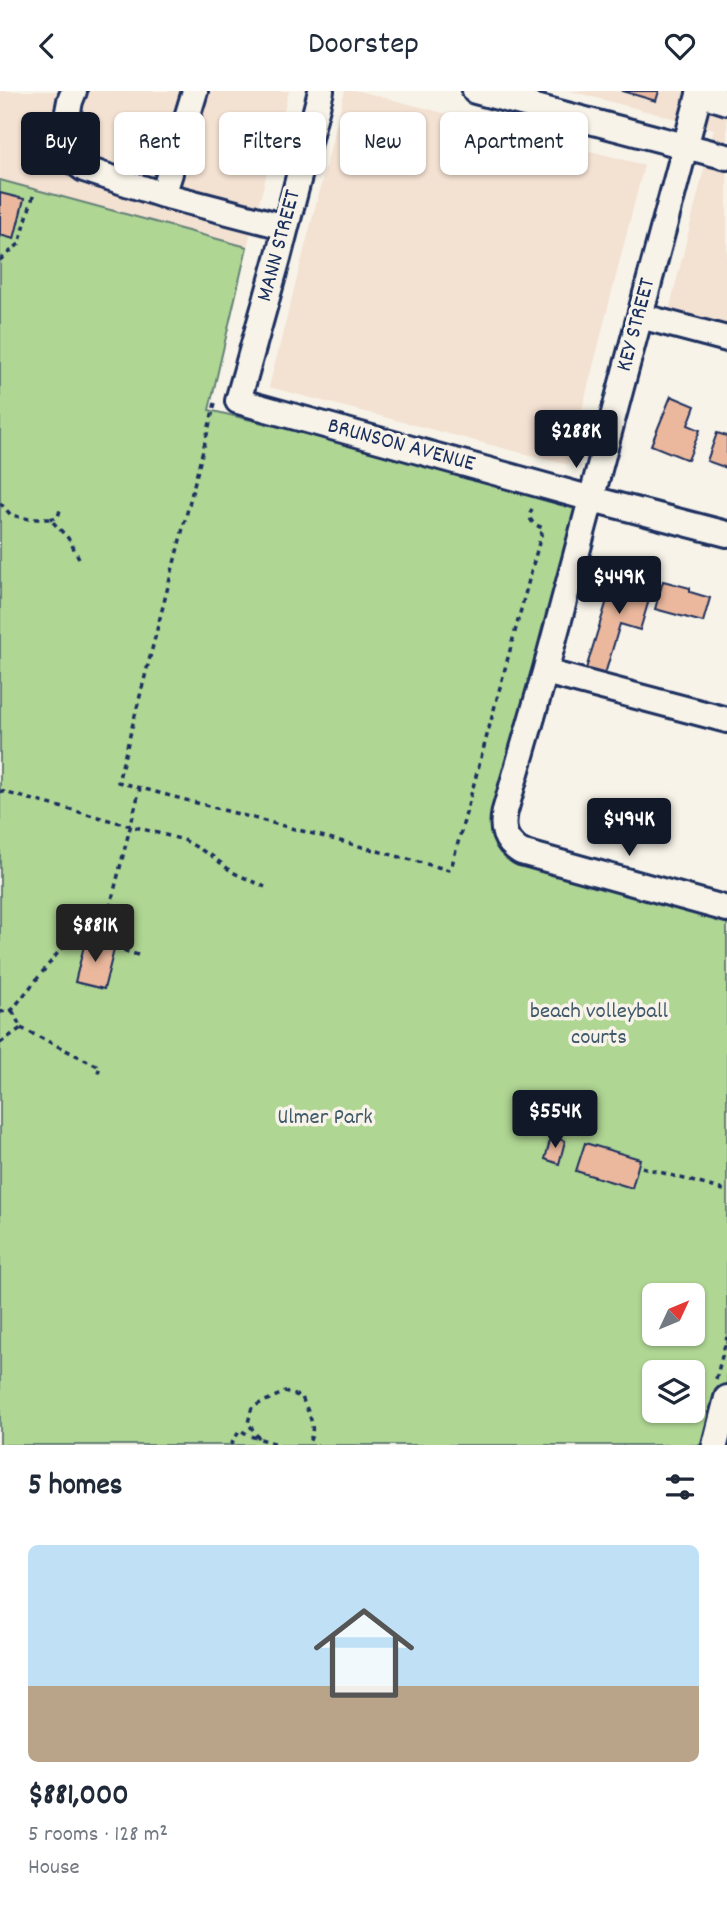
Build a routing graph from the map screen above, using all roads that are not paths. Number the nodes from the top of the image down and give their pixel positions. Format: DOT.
graph roads {
  1 [pos="74,91"];
  2 [pos="195,91"];
  3 [pos="321,91"];
  4 [pos="475,91"];
  5 [pos="699,92"];
  6 [pos="727,102"];
  7 [pos="188,112"];
  8 [pos="684,146"];
  9 [pos="727,157"];
  10 [pos="114,171"];
  11 [pos="169,175"];
  12 [pos="286,227"];
  13 [pos="640,316"];
  14 [pos="727,339"];
  15 [pos="227,400"];
  16 [pos="592,499"];
  17 [pos="727,534"];
  18 [pos="545,672"];
  19 [pos="727,720"];
  20 [pos="727,909"];
  21 [pos="727,1398"];
  22 [pos="715,1445"];
  1 -- 10 [label="street"];
  2 -- 7 [label="street"];
  3 -- 12 [label="street, MANN STREET"];
  4 -- 8 [label="street"];
  5 -- 6 [label="street"];
  5 -- 8 [label="street, KEY STREET"];
  8 -- 9 [label="street"];
  8 -- 13 [label="street, KEY STREET"];
  11 -- 12 [label="street"];
  12 -- 15 [label="street, MANN STREET"];
  13 -- 14 [label="street"];
  13 -- 16 [label="street, KEY STREET"];
  15 -- 16 [label="street, BRUNSON AVENUE"];
  16 -- 17 [label="street, BRUNSON AVENUE"];
  16 -- 18 [label="street, KEY STREET"];
  18 -- 19 [label="street"];
  18 -- 20 [label="street, KEY STREET"];
  21 -- 22 [label="street"];
}
